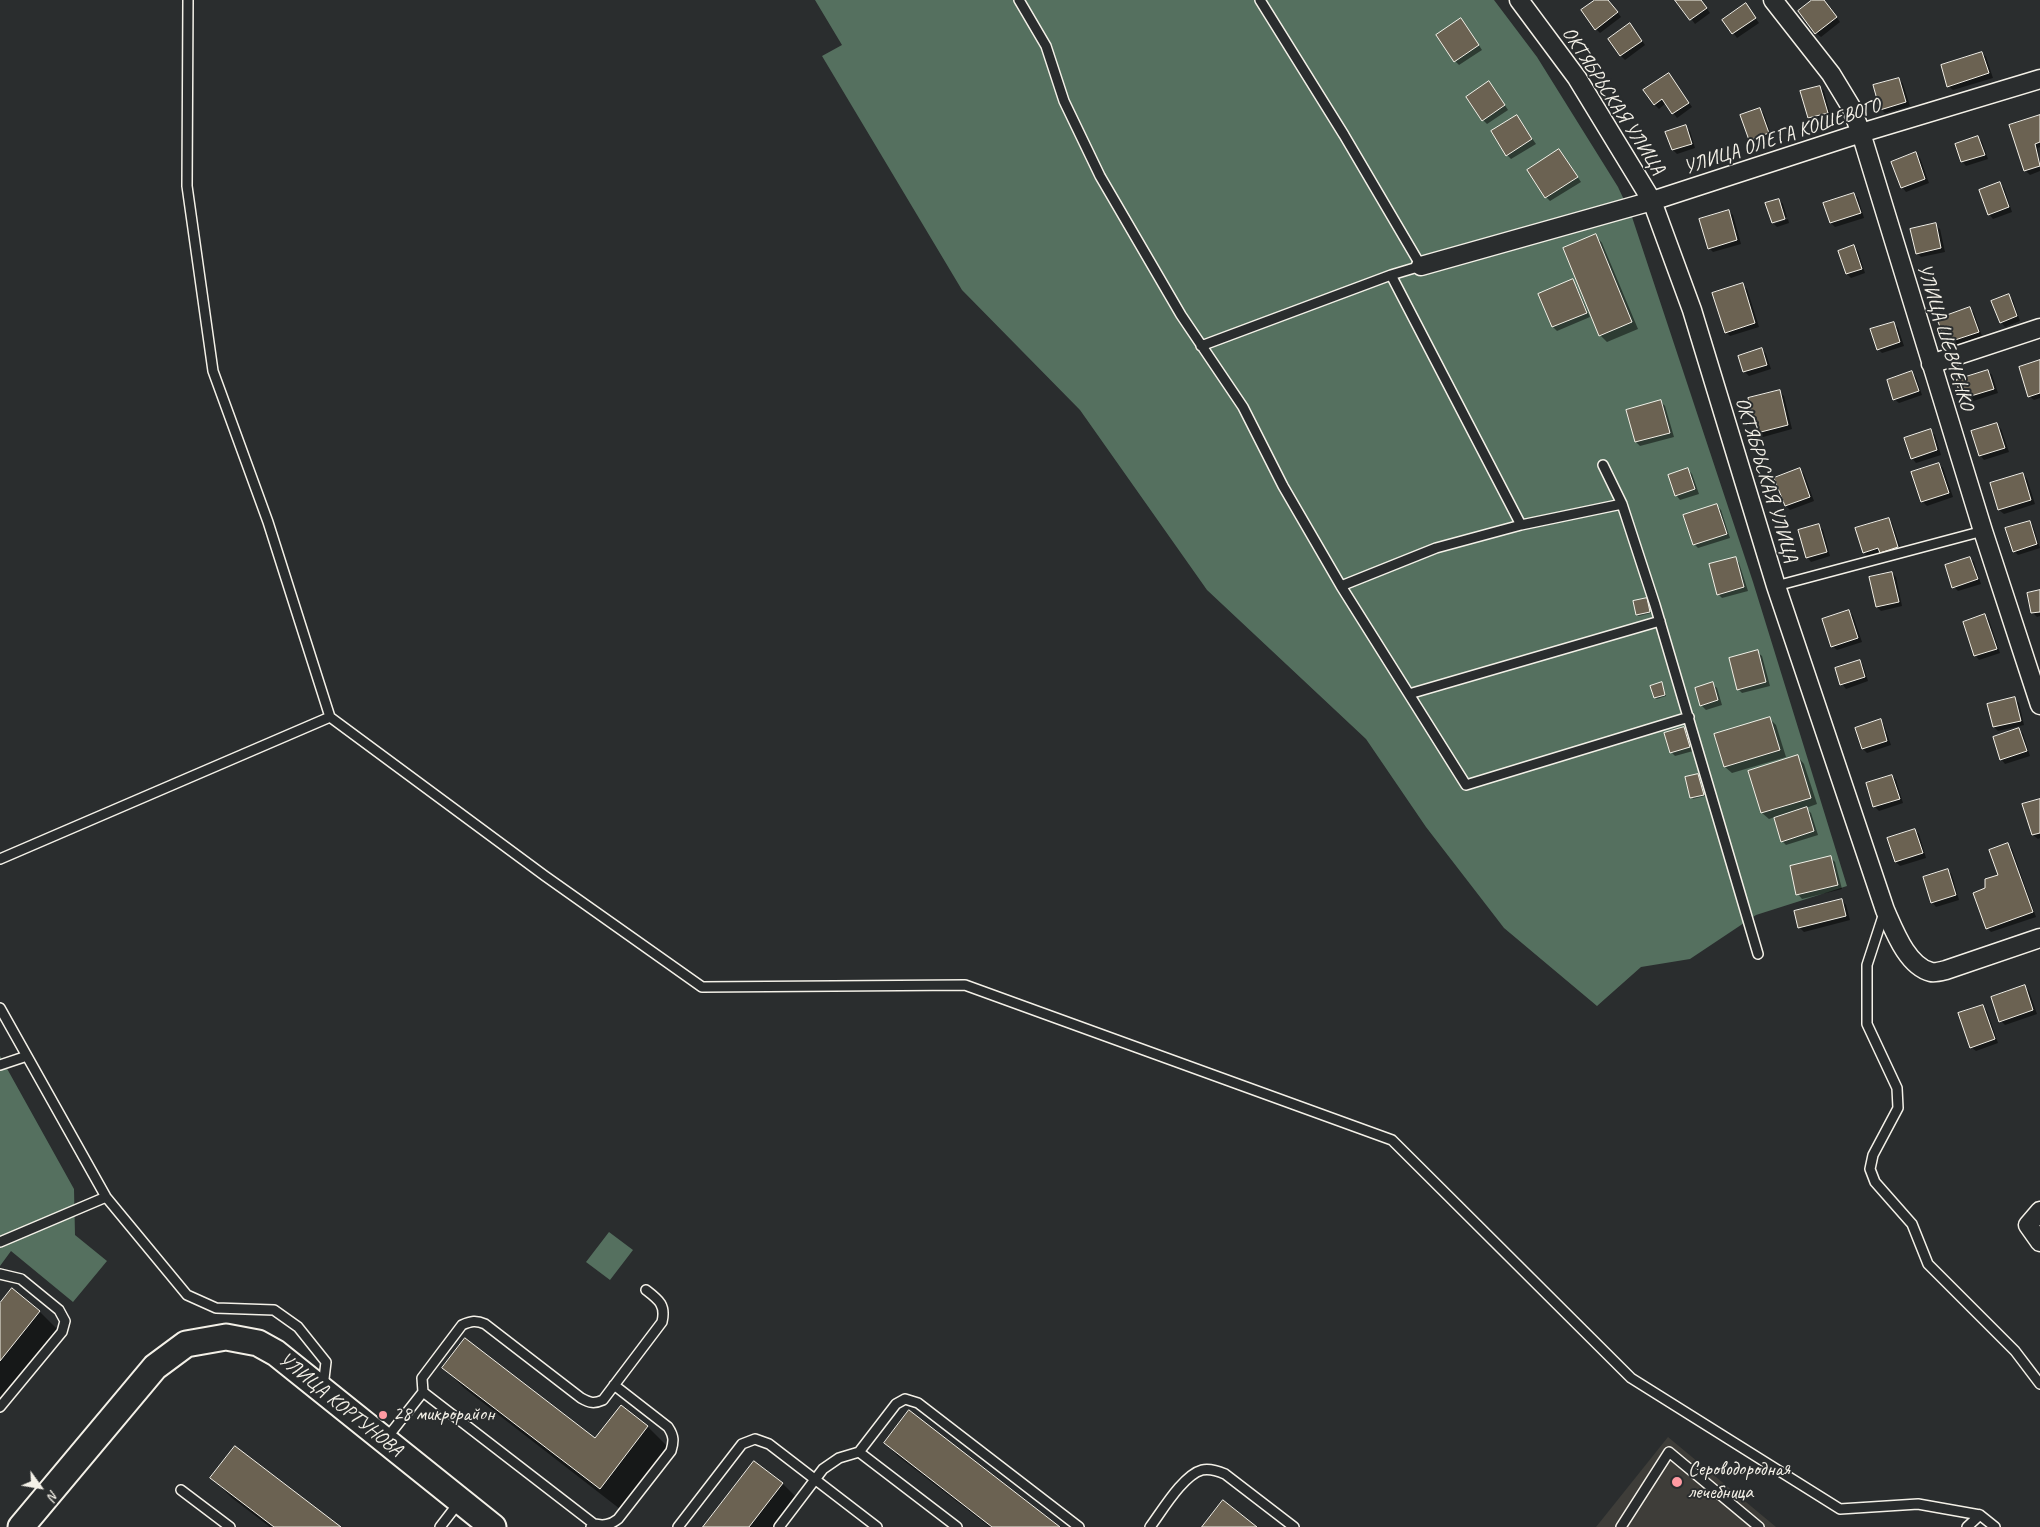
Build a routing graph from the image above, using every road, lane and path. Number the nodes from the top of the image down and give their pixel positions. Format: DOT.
graph roads {
  1 [pos="188,0"];
  2 [pos="1019,0"];
  3 [pos="1260,0"];
  4 [pos="1519,0"];
  5 [pos="1772,0"];
  6 [pos="2040,79"];
  7 [pos="1860,133"];
  8 [pos="1652,201"];
  9 [pos="1421,266"];
  10 [pos="1391,275"];
  11 [pos="2040,328"];
  12 [pos="1201,346"];
  13 [pos="1931,364"];
  14 [pos="1603,465"];
  15 [pos="1622,504"];
  16 [pos="1521,526"];
  17 [pos="1983,531"];
  18 [pos="1341,586"];
  19 [pos="1776,586"];
  20 [pos="1660,621"];
  21 [pos="2035,673"];
  22 [pos="1409,694"];
  23 [pos="2040,705"];
  24 [pos="330,717"];
  25 [pos="1689,717"];
  26 [pos="0,859"];
  27 [pos="1885,910"];
  28 [pos="2040,938"];
  29 [pos="1758,954"];
  30 [pos="0,1008"];
  31 [pos="27,1056"];
  32 [pos="0,1065"];
  33 [pos="106,1197"];
  34 [pos="2040,1211"];
  35 [pos="0,1242"];
  36 [pos="2040,1242"];
  37 [pos="0,1274"];
  38 [pos="646,1290"];
  39 [pos="2040,1384"];
  40 [pos="614,1385"];
  41 [pos="323,1390"];
  42 [pos="423,1392"];
  43 [pos="0,1407"];
  44 [pos="385,1441"];
  45 [pos="859,1452"];
  46 [pos="816,1480"];
  47 [pos="181,1490"];
  48 [pos="460,1501"];
  49 [pos="1980,1515"];
  50 [pos="592,1525"];
  51 [pos="21,1527"];
  52 [pos="230,1527"];
  53 [pos="440,1527"];
  54 [pos="492,1527"];
  55 [pos="678,1527"];
  56 [pos="779,1527"];
  57 [pos="877,1527"];
  58 [pos="957,1527"];
  59 [pos="1079,1527"];
  60 [pos="1150,1527"];
  61 [pos="1294,1527"];
  62 [pos="1620,1527"];
  63 [pos="1759,1527"];
  64 [pos="1967,1527"];
  65 [pos="1994,1527"];
  1 -- 24 [label="lane"];
  2 -- 12 [label="lane"];
  3 -- 9 [label="lane"];
  4 -- 8 [label="street, ОКТЯБРЬСКАЯ УЛИЦА"];
  5 -- 7 [label="street, УЛИЦА ШЕВЧЕНКО"];
  6 -- 7 [label="street, УЛИЦА ОЛЕГА КОШЕВОГО"];
  7 -- 8 [label="street, УЛИЦА ОЛЕГА КОШЕВОГО"];
  7 -- 13 [label="street, УЛИЦА ШЕВЧЕНКО"];
  8 -- 9 [label="street, УЛИЦА ОЛЕГА КОШЕВОГО"];
  8 -- 19 [label="street, ОКТЯБРЬСКАЯ УЛИЦА"];
  9 -- 10 [label="lane"];
  10 -- 12 [label="lane"];
  10 -- 16 [label="lane"];
  11 -- 13 [label="street"];
  12 -- 18 [label="lane"];
  13 -- 17 [label="street, УЛИЦА ШЕВЧЕНКО"];
  14 -- 15 [label="lane"];
  15 -- 16 [label="lane"];
  15 -- 20 [label="lane"];
  16 -- 18 [label="lane"];
  17 -- 19 [label="lane"];
  17 -- 21 [label="street, УЛИЦА ШЕВЧЕНКО"];
  18 -- 22 [label="lane"];
  19 -- 27 [label="street, ОКТЯБРЬСКАЯ УЛИЦА"];
  20 -- 22 [label="lane"];
  20 -- 25 [label="lane"];
  21 -- 23 [label="street, УЛИЦА ШЕВЧЕНКО"];
  22 -- 25 [label="lane"];
  24 -- 26 [label="lane"];
  24 -- 49 [label="lane"];
  25 -- 29 [label="lane"];
  27 -- 28 [label="street, ОКТЯБРЬСКАЯ УЛИЦА"];
  27 -- 39 [label="lane"];
  30 -- 31 [label="lane"];
  31 -- 32 [label="lane"];
  31 -- 33 [label="lane"];
  33 -- 35 [label="lane"];
  33 -- 41 [label="lane"];
  34 -- 36 [label="street"];
  37 -- 43 [label="lane"];
  38 -- 40 [label="lane"];
  40 -- 42 [label="lane"];
  40 -- 50 [label="lane"];
  41 -- 44 [label="main road, УЛИЦА КОРТУНОВА"];
  41 -- 51 [label="main road, УЛИЦА КОРТУНОВА"];
  42 -- 44 [label="lane"];
  42 -- 50 [label="lane"];
  44 -- 48 [label="main road, УЛИЦА КОРТУНОВА"];
  45 -- 46 [label="lane"];
  45 -- 58 [label="lane"];
  45 -- 59 [label="lane"];
  46 -- 55 [label="lane"];
  46 -- 56 [label="lane"];
  46 -- 57 [label="lane"];
  47 -- 52 [label="lane"];
  48 -- 53 [label="lane"];
  48 -- 54 [label="main road, УЛИЦА КОРТУНОВА"];
  49 -- 64 [label="lane"];
  49 -- 65 [label="lane"];
  60 -- 61 [label="lane"];
  62 -- 63 [label="lane"];
}
